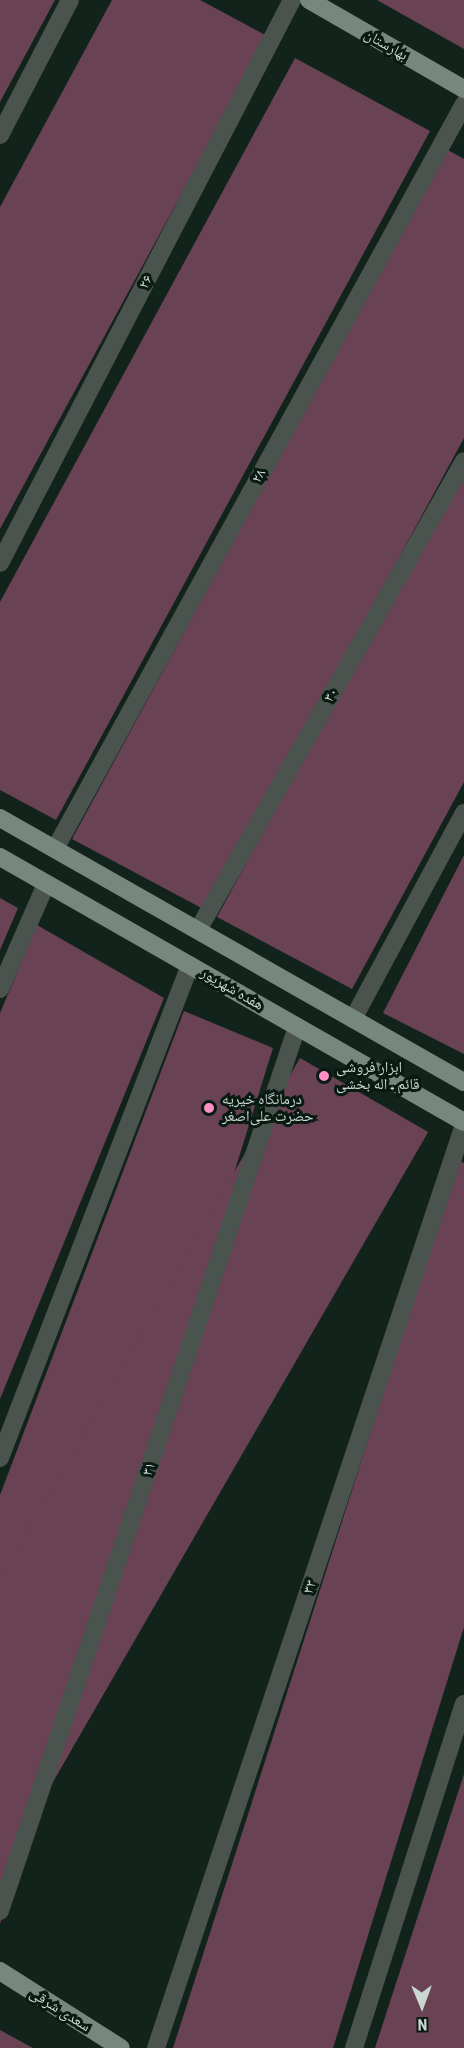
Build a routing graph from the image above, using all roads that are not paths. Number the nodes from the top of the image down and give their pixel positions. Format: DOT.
graph roads {
  1 [pos="70,0"];
  2 [pos="291,0"];
  3 [pos="309,0"];
  4 [pos="464,89"];
  5 [pos="464,104"];
  6 [pos="0,135"];
  7 [pos="464,460"];
  8 [pos="0,563"];
  9 [pos="464,813"];
  10 [pos="0,818"];
  11 [pos="55,849"];
  12 [pos="0,857"];
  13 [pos="46,884"];
  14 [pos="198,930"];
  15 [pos="190,965"];
  16 [pos="0,989"];
  17 [pos="353,1019"];
  18 [pos="297,1027"];
  19 [pos="464,1082"];
  20 [pos="464,1124"];
  21 [pos="0,1458"];
  22 [pos="464,1704"];
  23 [pos="0,1911"];
  24 [pos="0,1971"];
  25 [pos="121,2048"];
  26 [pos="156,2048"];
  27 [pos="354,2048"];
  1 -- 6 [label="street"];
  2 -- 8 [label="street, ۲۶"];
  3 -- 4 [label="main road, بهارستان"];
  5 -- 11 [label="street, ۲۸"];
  7 -- 14 [label="street, ۳۰"];
  9 -- 17 [label="street"];
  10 -- 11 [label="main road"];
  11 -- 14 [label="main road"];
  12 -- 13 [label="main road, هفده شهریور"];
  13 -- 15 [label="main road, هفده شهریور"];
  13 -- 16 [label="street"];
  14 -- 17 [label="main road"];
  15 -- 18 [label="main road, هفده شهریور"];
  15 -- 21 [label="street"];
  17 -- 19 [label="main road"];
  18 -- 20 [label="main road, هفده شهریور"];
  18 -- 23 [label="street, ۳۱"];
  20 -- 26 [label="street, ۳۳"];
  22 -- 27 [label="street"];
  24 -- 25 [label="main road, سعدی شرقی"];
}
